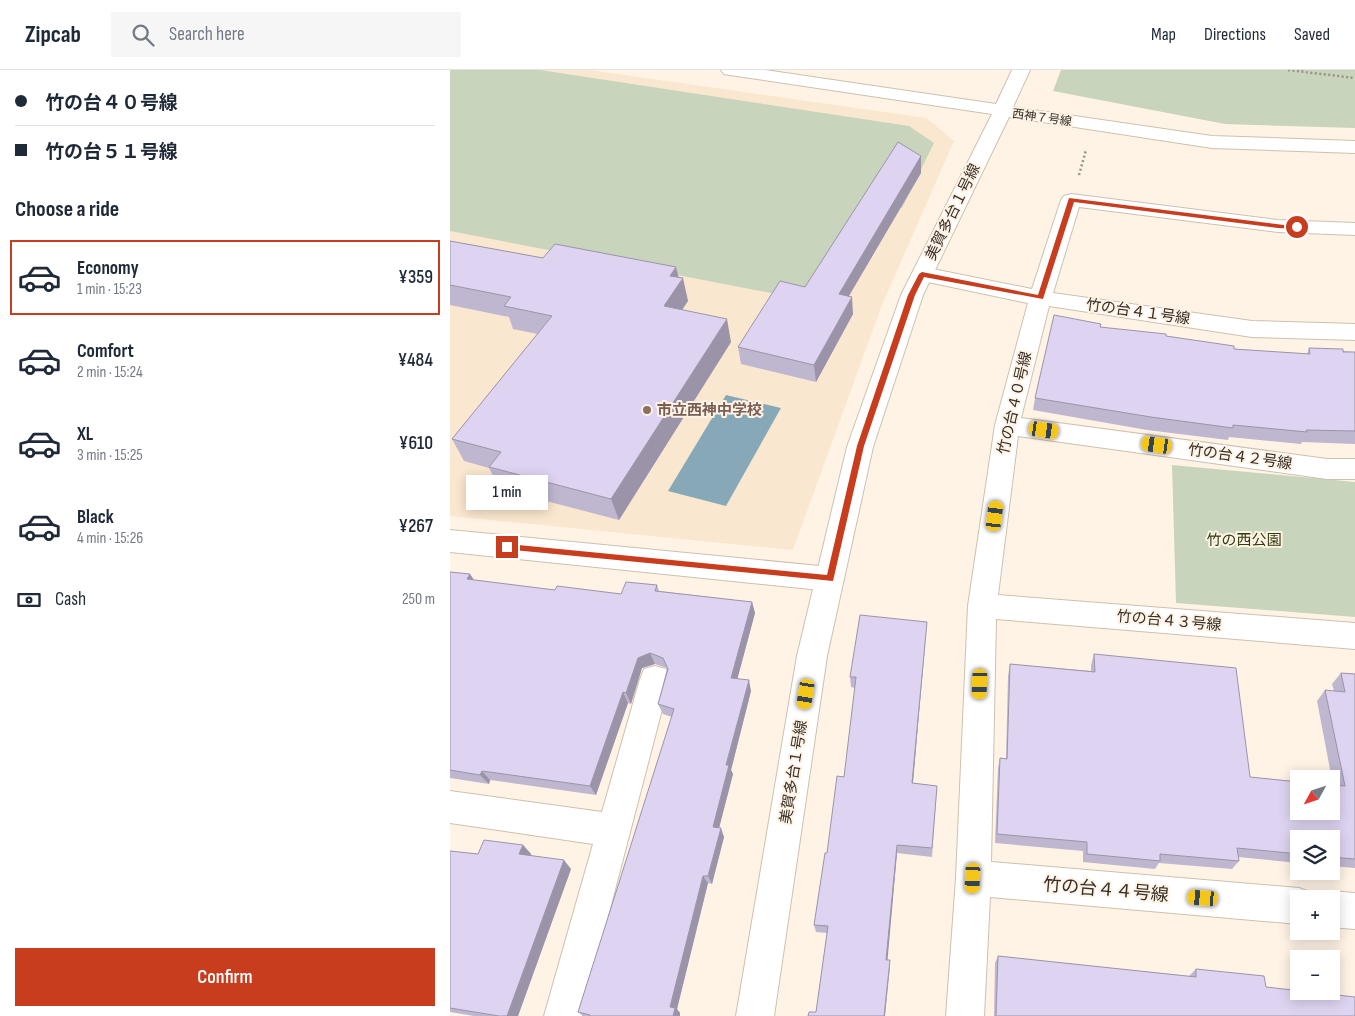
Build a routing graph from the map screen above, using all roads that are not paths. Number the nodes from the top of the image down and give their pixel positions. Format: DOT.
graph roads {
  1 [pos="730,70"];
  2 [pos="1021,70"];
  3 [pos="1002,112"];
  4 [pos="1355,148"];
  5 [pos="1355,229"];
  6 [pos="922,274"];
  7 [pos="1040,298"];
  8 [pos="1355,332"];
  9 [pos="1007,425"];
  10 [pos="1355,469"];
  11 [pos="450,541"];
  12 [pos="830,579"];
  13 [pos="982,606"];
  14 [pos="1355,636"];
  15 [pos="655,679"];
  16 [pos="450,806"];
  17 [pos="614,830"];
  18 [pos="973,878"];
  19 [pos="1290,905"];
  20 [pos="1340,910"];
  21 [pos="1355,911"];
  22 [pos="563,1016"];
  23 [pos="755,1016"];
  24 [pos="965,1016"];
  1 -- 3 [label="street, 西神７号線"];
  2 -- 3 [label="street, 美賀多台１号線"];
  3 -- 4 [label="street, 西神７号線"];
  3 -- 6 [label="street, 美賀多台１号線"];
  5 -- 7 [label="street, 竹の台４０号線"];
  6 -- 7 [label="street, 竹の台４１号線"];
  6 -- 12 [label="street, 美賀多台１号線"];
  7 -- 8 [label="street, 竹の台４１号線"];
  7 -- 9 [label="street, 竹の台４０号線"];
  9 -- 10 [label="street, 竹の台４２号線"];
  9 -- 13 [label="street, 竹の台４０号線"];
  11 -- 12 [label="street"];
  12 -- 23 [label="street, 美賀多台１号線"];
  13 -- 14 [label="street, 竹の台４３号線"];
  13 -- 18 [label="street, 竹の台４０号線"];
  15 -- 17 [label="street"];
  16 -- 17 [label="street"];
  17 -- 22 [label="street"];
  18 -- 19 [label="street, 竹の台４４号線"];
  18 -- 24 [label="street, 竹の台４０号線"];
  20 -- 21 [label="street"];
}
